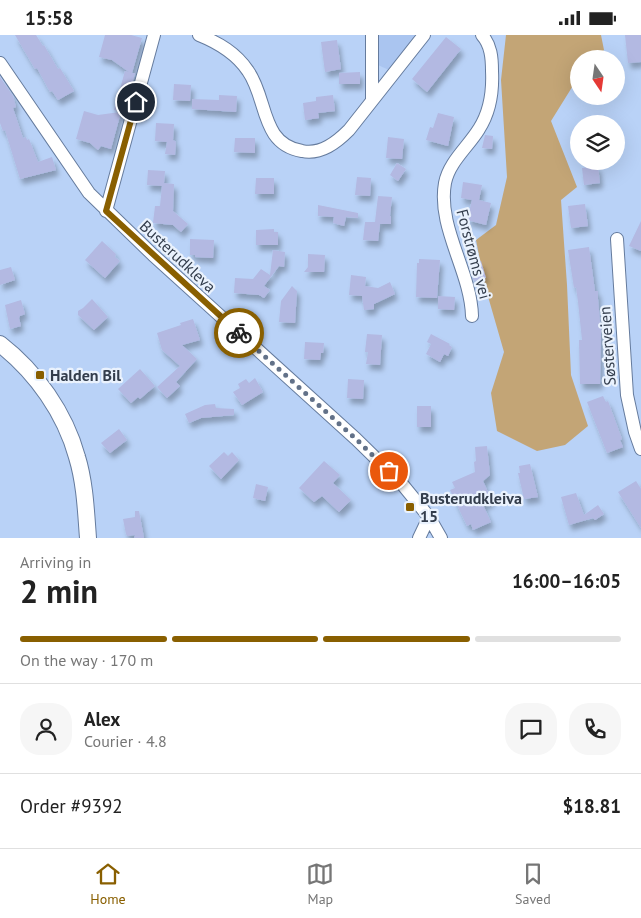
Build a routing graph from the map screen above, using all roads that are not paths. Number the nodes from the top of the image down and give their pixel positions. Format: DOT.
graph roads {
  1 [pos="154,35"];
  2 [pos="199,35"];
  3 [pos="372,35"];
  4 [pos="424,35"];
  5 [pos="482,35"];
  6 [pos="0,63"];
  7 [pos="372,101"];
  8 [pos="106,211"];
  9 [pos="617,239"];
  10 [pos="472,316"];
  11 [pos="0,344"];
  12 [pos="641,449"];
  13 [pos="429,517"];
  14 [pos="88,538"];
  15 [pos="419,538"];
  16 [pos="441,538"];
  1 -- 8 [label="street"];
  2 -- 7 [label="street"];
  3 -- 7 [label="street"];
  4 -- 7 [label="street"];
  5 -- 10 [label="street, Forstrøms vei"];
  6 -- 8 [label="street, Busterudkleva"];
  8 -- 13 [label="street, Busterudkleva"];
  9 -- 12 [label="street, Søsterveien"];
  11 -- 14 [label="main road"];
  13 -- 15 [label="street"];
  13 -- 16 [label="street, Busterudkleva"];
}
